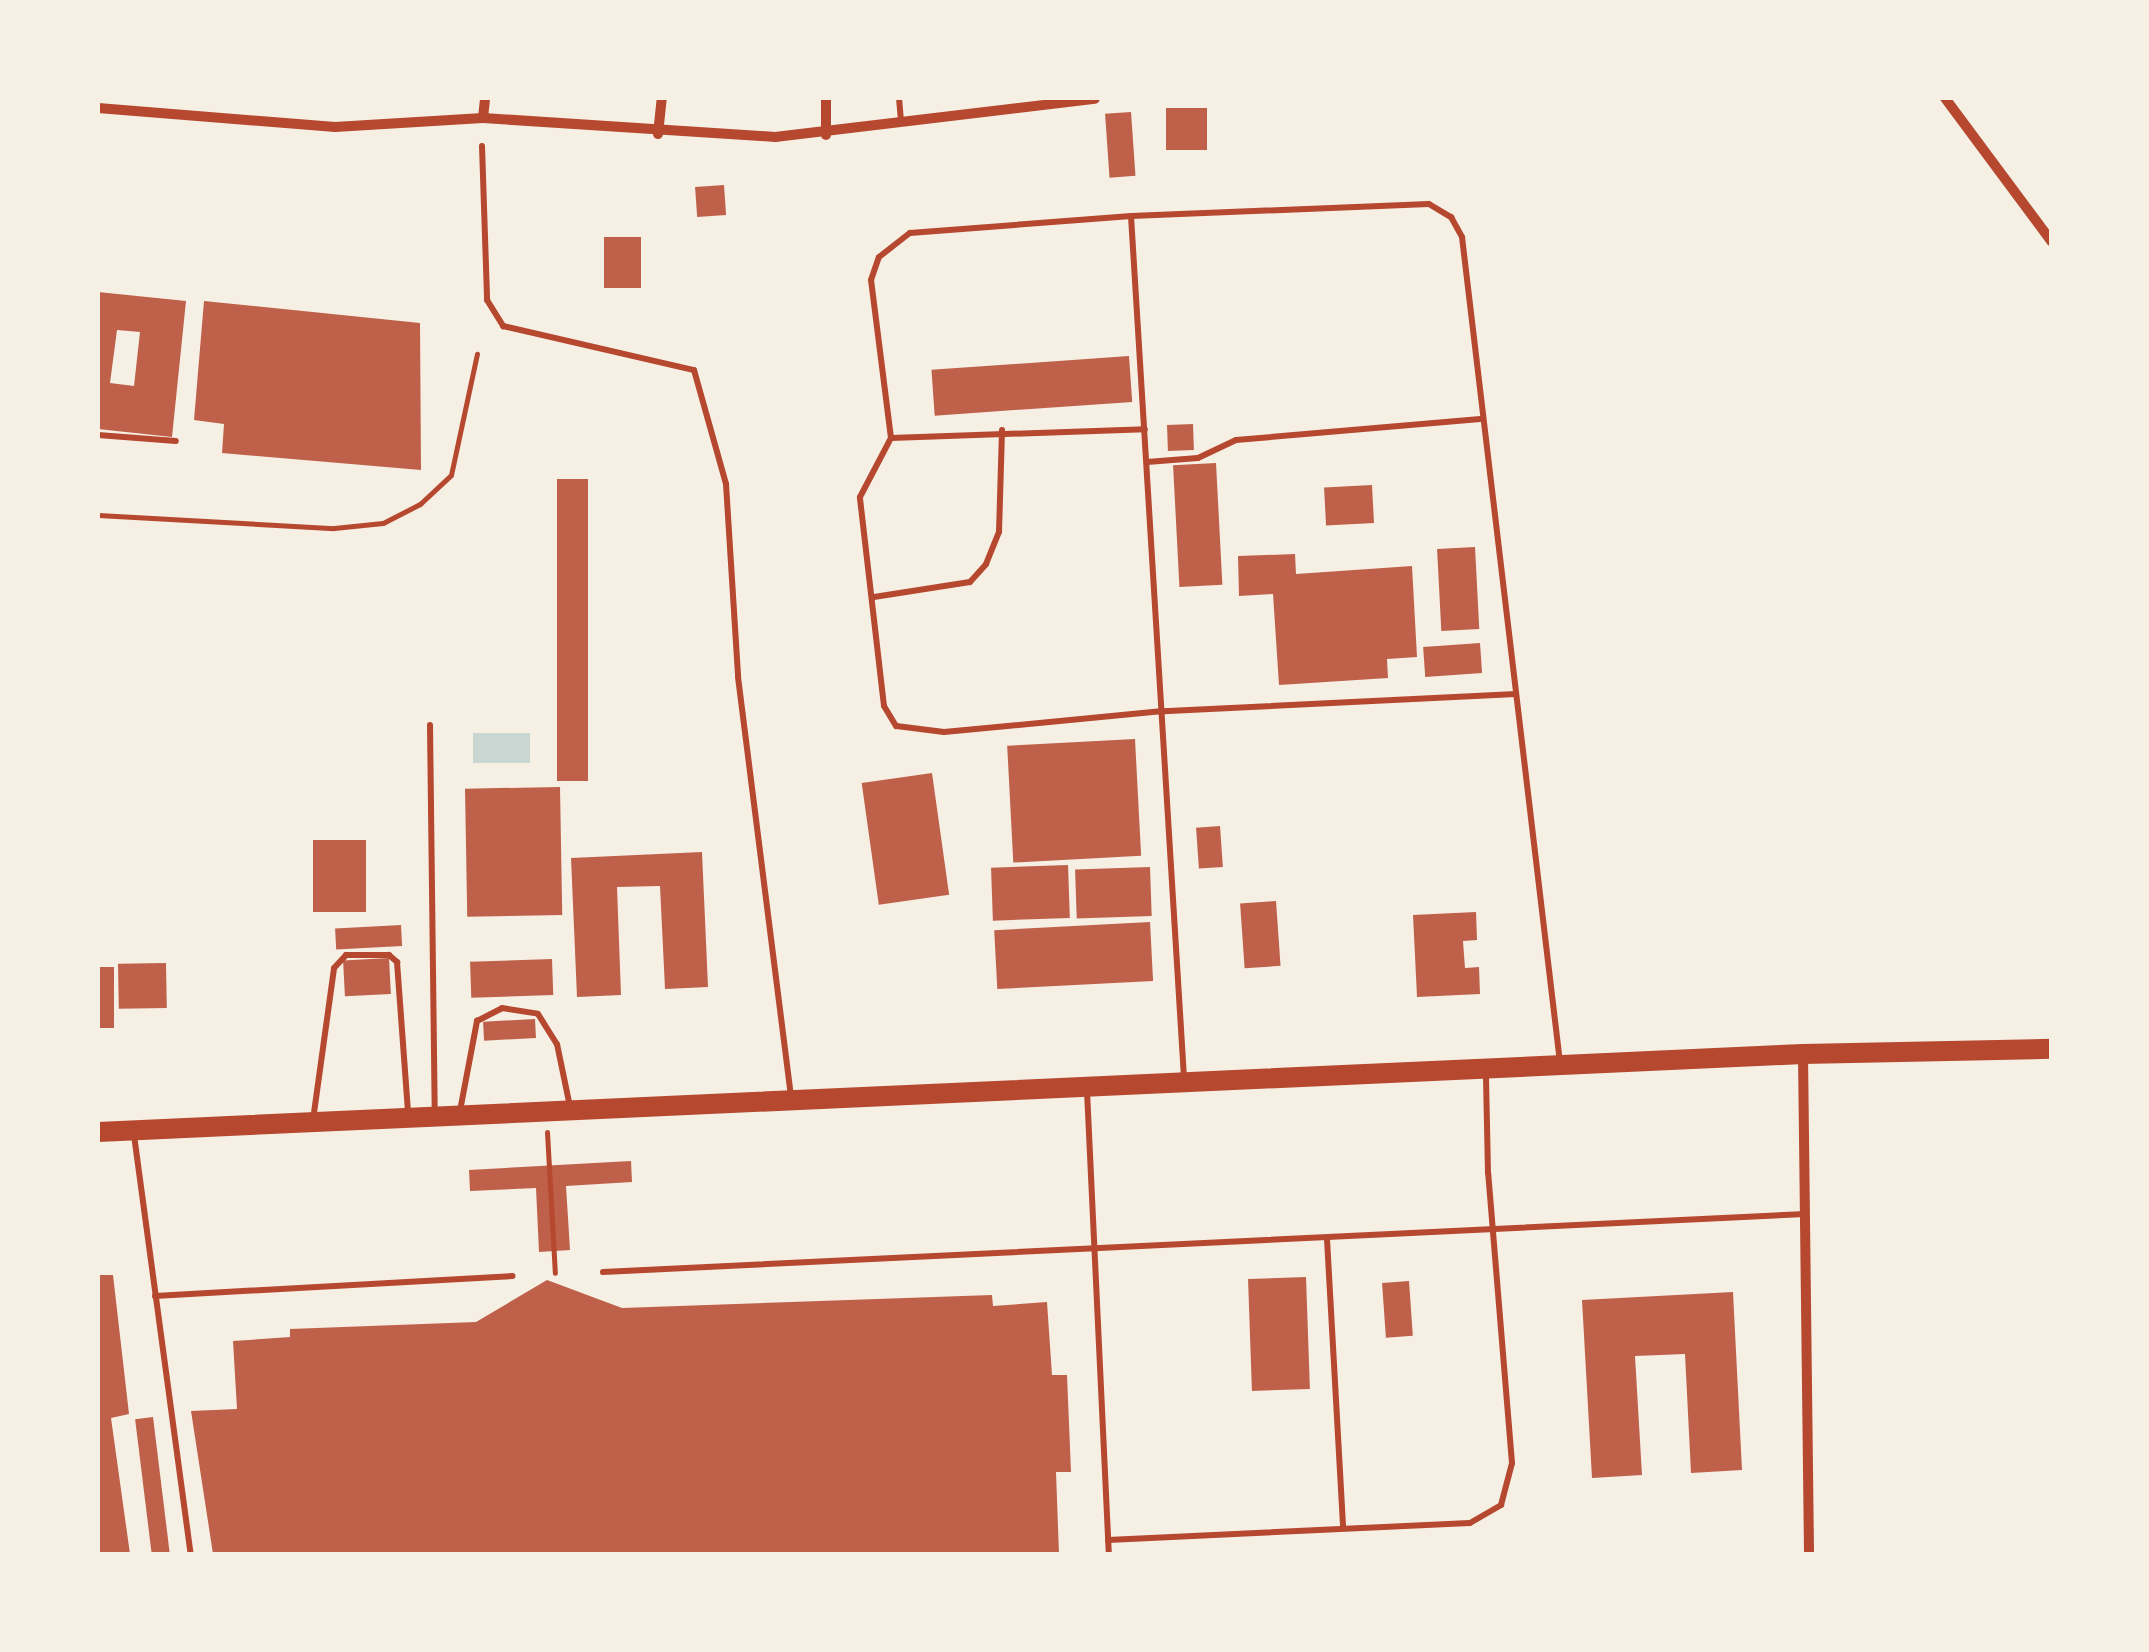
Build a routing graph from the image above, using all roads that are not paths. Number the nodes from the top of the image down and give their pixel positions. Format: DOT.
graph roads {
  1 [pos="485,98"];
  2 [pos="662,98"];
  3 [pos="826,98"];
  4 [pos="899,98"];
  5 [pos="989,98"];
  6 [pos="1945,98"];
  7 [pos="1096,99"];
  8 [pos="98,108"];
  9 [pos="990,113"];
  10 [pos="484,118"];
  11 [pos="902,124"];
  12 [pos="658,134"];
  13 [pos="826,135"];
  14 [pos="482,146"];
  15 [pos="1131,216"];
  16 [pos="2052,242"];
  17 [pos="1483,420"];
  18 [pos="1145,429"];
  19 [pos="1002,430"];
  20 [pos="98,435"];
  21 [pos="891,438"];
  22 [pos="176,441"];
  23 [pos="1147,462"];
  24 [pos="874,597"];
  25 [pos="1516,694"];
  26 [pos="1162,712"];
  27 [pos="430,725"];
  28 [pos="2052,1049"];
  29 [pos="1802,1054"];
  30 [pos="1561,1067"];
  31 [pos="1486,1068"];
  32 [pos="1185,1084"];
  33 [pos="1087,1089"];
  34 [pos="792,1104"];
  35 [pos="571,1113"];
  36 [pos="436,1118"];
  37 [pos="459,1118"];
  38 [pos="409,1119"];
  39 [pos="312,1123"];
  40 [pos="133,1130"];
  41 [pos="98,1132"];
  42 [pos="1808,1214"];
  43 [pos="1491,1231"];
  44 [pos="1327,1239"];
  45 [pos="1095,1250"];
  46 [pos="603,1272"];
  47 [pos="512,1276"];
  48 [pos="156,1296"];
  49 [pos="1342,1526"];
  50 [pos="1108,1540"];
  51 [pos="192,1554"];
  52 [pos="1109,1554"];
  53 [pos="1809,1554"];
  1 -- 10 [label="street"];
  2 -- 12 [label="street"];
  3 -- 13 [label="street"];
  4 -- 11 [label="lane"];
  5 -- 9 [label="lane"];
  6 -- 16 [label="street"];
  7 -- 9 [label="street"];
  8 -- 10 [label="street"];
  9 -- 11 [label="street"];
  10 -- 12 [label="street"];
  11 -- 13 [label="street"];
  12 -- 13 [label="street"];
  14 -- 34 [label="lane"];
  15 -- 17 [label="lane"];
  15 -- 18 [label="lane"];
  15 -- 21 [label="lane"];
  17 -- 23 [label="lane"];
  17 -- 25 [label="lane"];
  18 -- 19 [label="lane"];
  18 -- 23 [label="lane"];
  19 -- 21 [label="lane"];
  19 -- 24 [label="lane"];
  20 -- 22 [label="lane"];
  21 -- 24 [label="lane"];
  23 -- 26 [label="lane"];
  24 -- 26 [label="lane"];
  25 -- 26 [label="lane"];
  25 -- 30 [label="lane"];
  26 -- 32 [label="lane"];
  27 -- 36 [label="lane"];
  28 -- 29 [label="main road"];
  29 -- 30 [label="main road"];
  29 -- 42 [label="street"];
  30 -- 31 [label="main road"];
  31 -- 32 [label="main road"];
  31 -- 43 [label="lane"];
  32 -- 33 [label="main road"];
  33 -- 34 [label="main road"];
  33 -- 45 [label="lane"];
  34 -- 35 [label="main road"];
  35 -- 37 [label="main road"];
  35 -- 37 [label="lane"];
  36 -- 37 [label="main road"];
  36 -- 38 [label="main road"];
  38 -- 39 [label="main road"];
  38 -- 39 [label="lane"];
  39 -- 40 [label="main road"];
  40 -- 41 [label="main road"];
  40 -- 48 [label="lane"];
  42 -- 43 [label="lane"];
  42 -- 53 [label="street"];
  43 -- 44 [label="lane"];
  43 -- 49 [label="lane"];
  44 -- 45 [label="lane"];
  44 -- 49 [label="lane"];
  45 -- 46 [label="lane"];
  45 -- 50 [label="lane"];
  47 -- 48 [label="lane"];
  48 -- 51 [label="lane"];
  49 -- 50 [label="lane"];
  50 -- 52 [label="lane"];
}
